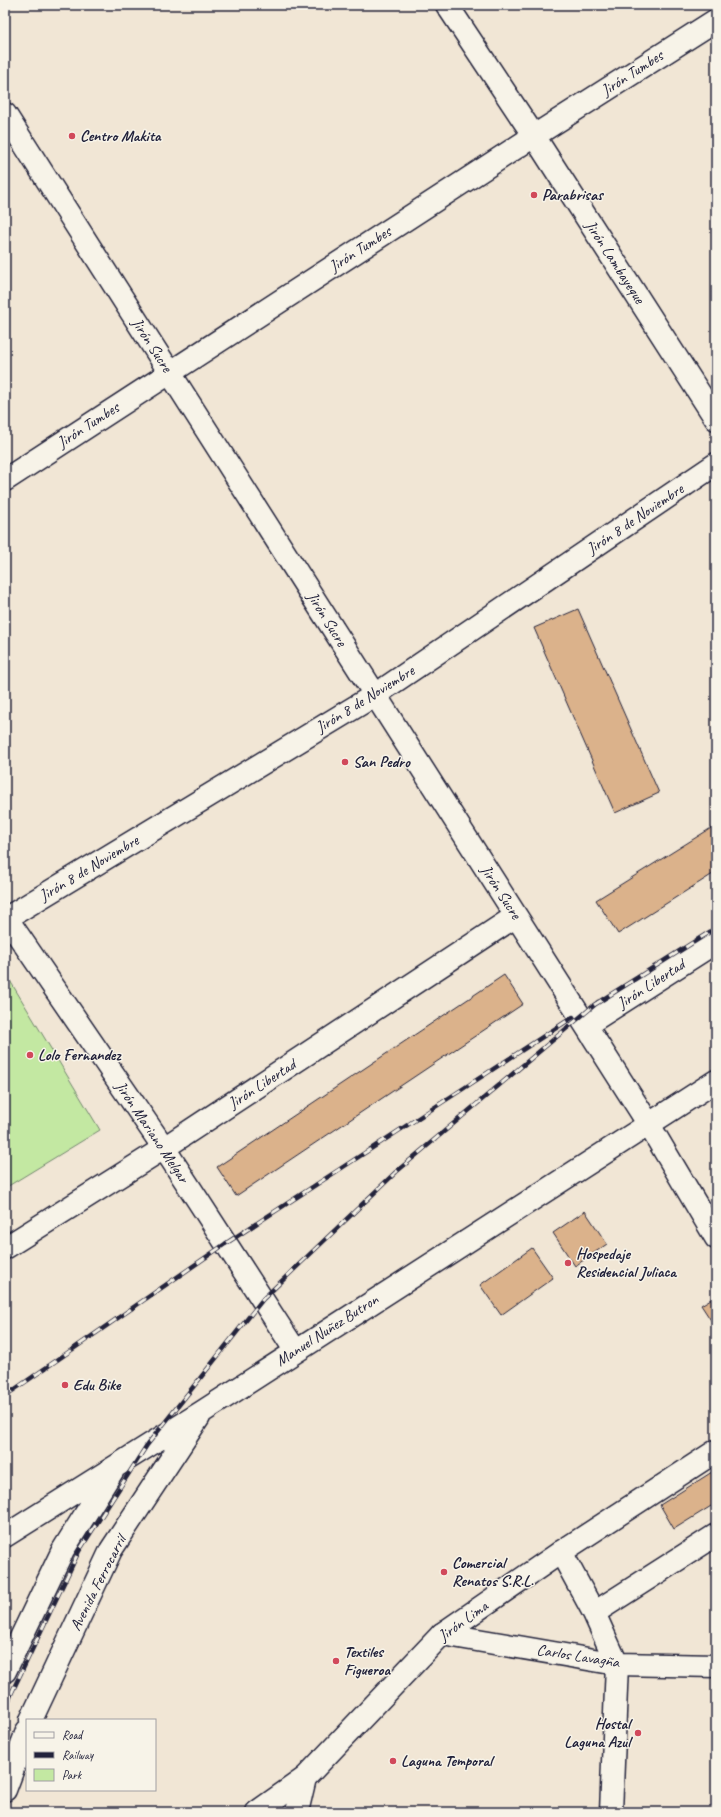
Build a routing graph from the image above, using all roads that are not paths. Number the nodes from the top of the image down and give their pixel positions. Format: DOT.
graph roads {
  1 [pos="448,5"];
  2 [pos="716,20"];
  3 [pos="5,114"];
  4 [pos="534,136"];
  5 [pos="170,372"];
  6 [pos="716,419"];
  7 [pos="716,464"];
  8 [pos="5,480"];
  9 [pos="375,694"];
  10 [pos="516,916"];
  11 [pos="6,918"];
  12 [pos="716,942"];
  13 [pos="586,1025"];
  14 [pos="716,1080"];
  15 [pos="648,1123"];
  16 [pos="164,1148"];
  17 [pos="716,1238"];
  18 [pos="5,1248"];
  19 [pos="295,1350"];
  20 [pos="202,1412"];
  21 [pos="716,1451"];
  22 [pos="116,1465"];
  23 [pos="716,1535"];
  24 [pos="5,1536"];
  25 [pos="561,1552"];
  26 [pos="594,1613"];
  27 [pos="442,1634"];
  28 [pos="616,1664"];
  29 [pos="716,1666"];
  30 [pos="5,1672"];
  31 [pos="31,1719"];
  32 [pos="26,1734"];
  33 [pos="305,1778"];
  34 [pos="5,1790"];
  35 [pos="257,1812"];
  36 [pos="297,1812"];
  37 [pos="611,1812"];
  1 -- 4 [label="street, Jirón Lambayeque"];
  2 -- 4 [label="street, Jirón Tumbes"];
  3 -- 5 [label="street, Jirón Sucre"];
  4 -- 5 [label="street, Jirón Tumbes"];
  4 -- 6 [label="street, Jirón Lambayeque"];
  5 -- 8 [label="street, Jirón Tumbes"];
  5 -- 9 [label="street, Jirón Sucre"];
  7 -- 9 [label="street, Jirón 8 de Noviembre"];
  9 -- 10 [label="street, Jirón Sucre"];
  9 -- 11 [label="street, Jirón 8 de Noviembre"];
  10 -- 13 [label="street, Jirón Sucre"];
  10 -- 16 [label="street, Jirón Libertad"];
  11 -- 16 [label="street, Jirón Mariano Melgar"];
  12 -- 13 [label="street, Jirón Libertad"];
  13 -- 15 [label="street, Jirón Sucre"];
  14 -- 15 [label="street, Manuel Nuñez Butron"];
  15 -- 17 [label="street, Jirón Sucre"];
  15 -- 19 [label="street, Manuel Nuñez Butron"];
  16 -- 18 [label="street, Jirón Libertad"];
  16 -- 19 [label="street, Jirón Mariano Melgar"];
  19 -- 20 [label="street, Manuel Nuñez Butron"];
  20 -- 22 [label="street, Manuel Nuñez Butron"];
  20 -- 31 [label="street, Avenida Ferrocarril"];
  21 -- 25 [label="street, Jirón Lima"];
  22 -- 24 [label="street, Manuel Nuñez Butron"];
  22 -- 30 [label="street"];
  23 -- 26 [label="street"];
  25 -- 26 [label="street"];
  25 -- 27 [label="street, Jirón Lima"];
  26 -- 28 [label="street"];
  27 -- 28 [label="street, Carlos Lavagña"];
  27 -- 33 [label="street, Jirón Lima"];
  28 -- 29 [label="street, Carlos Lavagña"];
  28 -- 37 [label="street"];
  32 -- 34 [label="street"];
  33 -- 35 [label="street, Jirón Lima"];
  33 -- 36 [label="street"];
}
